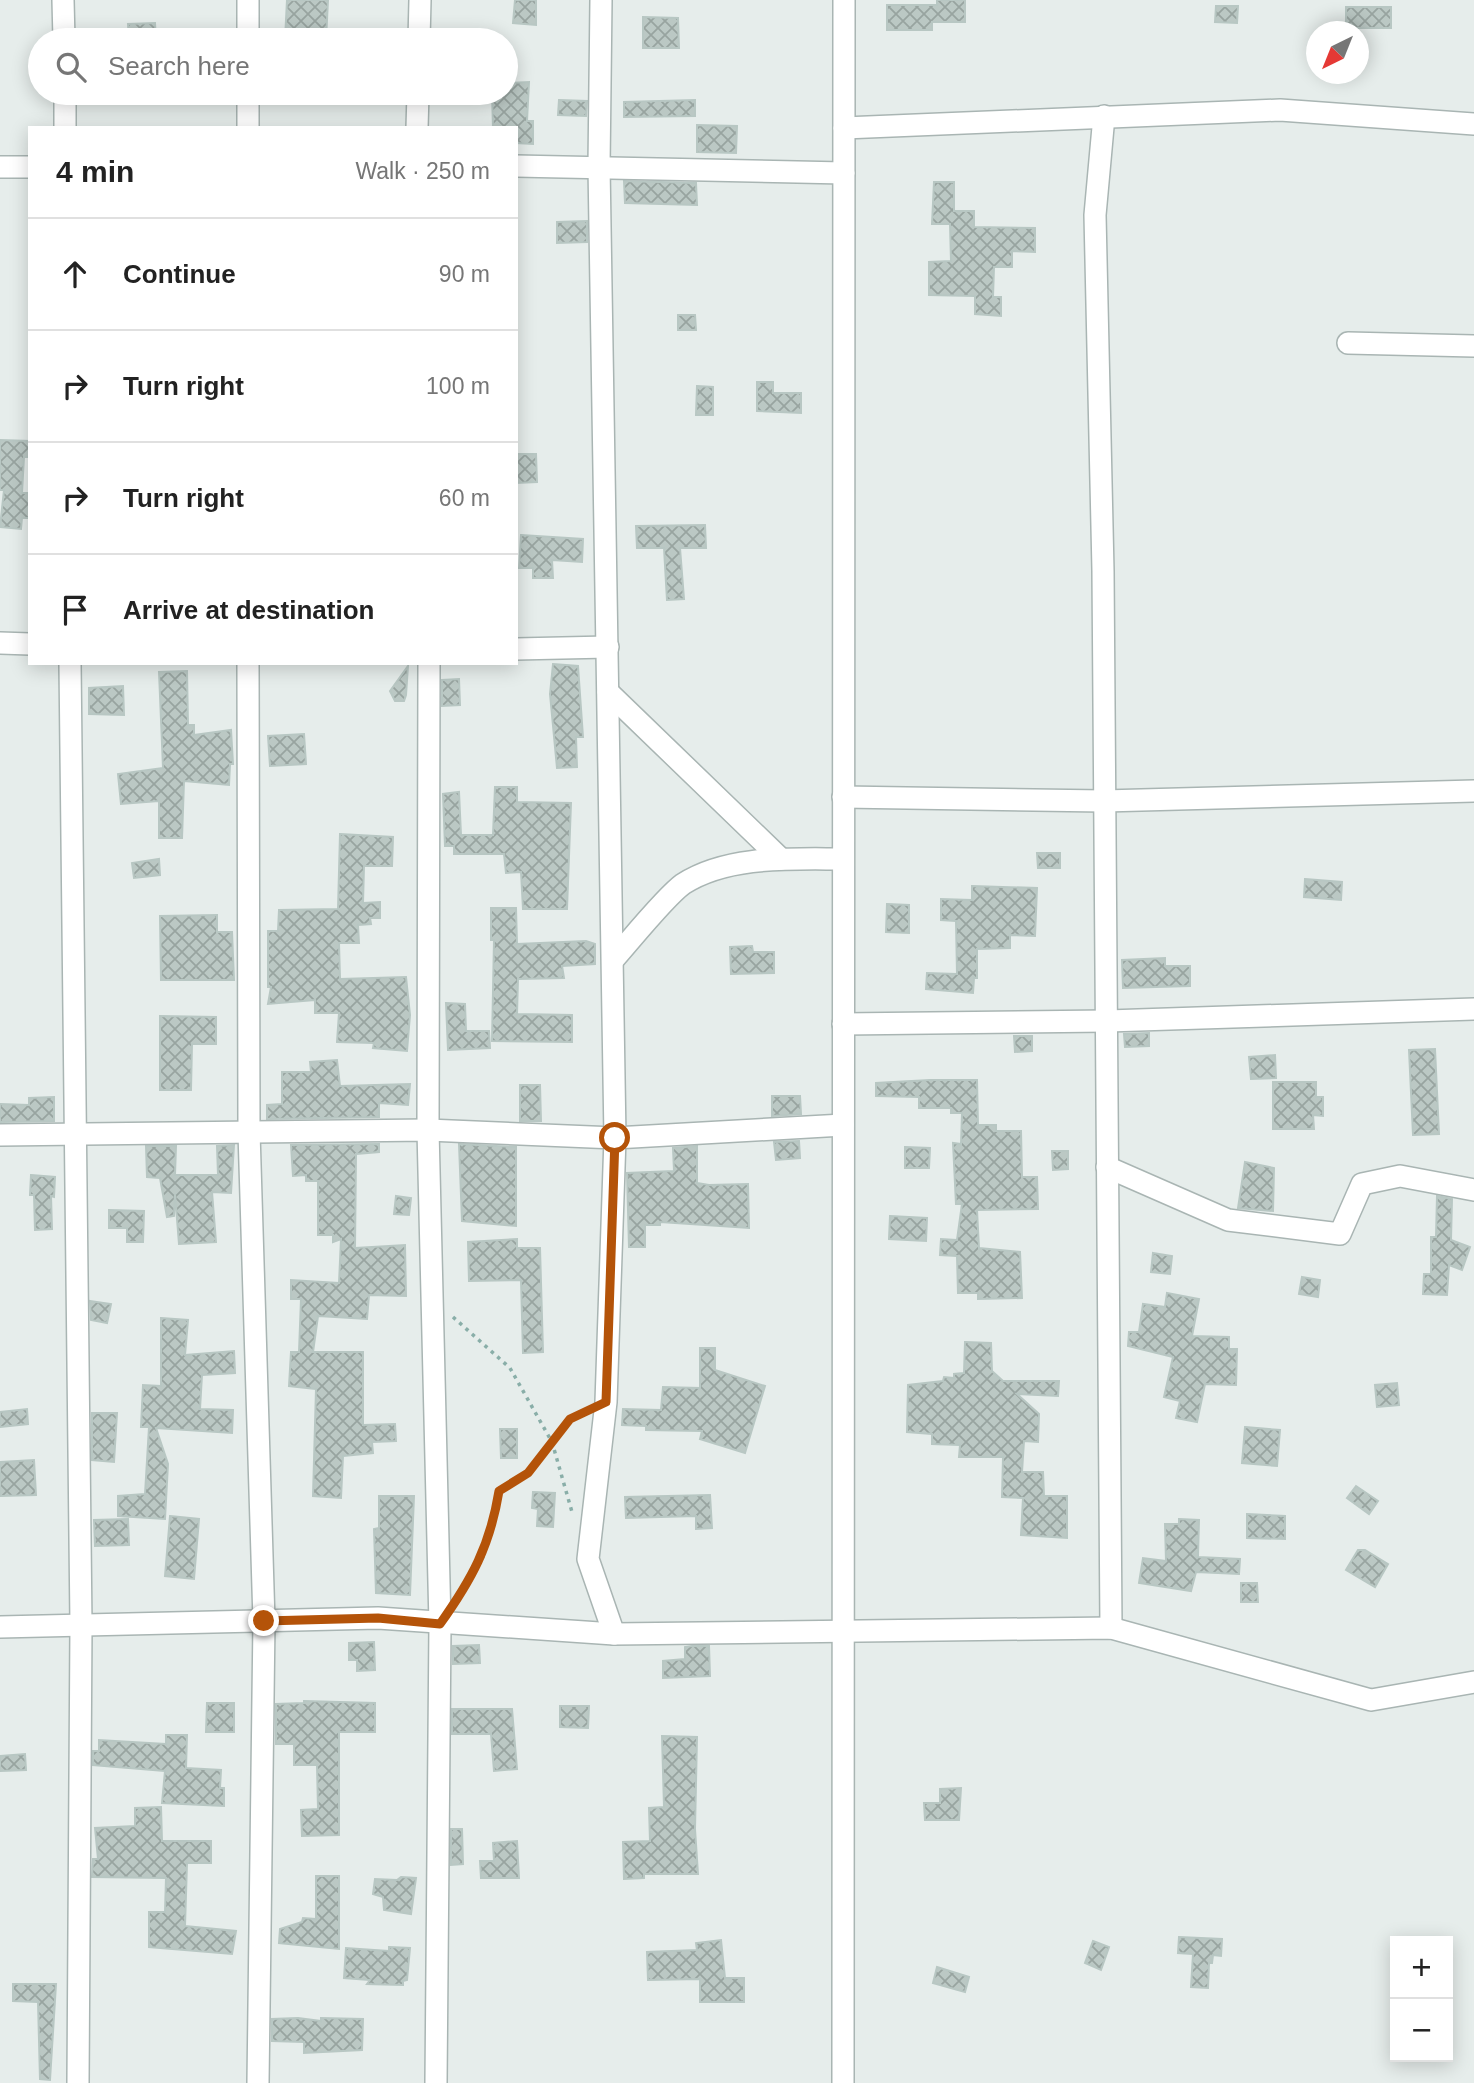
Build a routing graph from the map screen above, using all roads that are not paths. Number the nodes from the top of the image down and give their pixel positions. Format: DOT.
graph roads {
  1 [pos="63,0"];
  2 [pos="248,0"];
  3 [pos="420,0"];
  4 [pos="601,0"];
  5 [pos="844,0"];
  6 [pos="64,28"];
  7 [pos="248,28"];
  8 [pos="419,28"];
  9 [pos="65,105"];
  10 [pos="248,105"];
  11 [pos="418,105"];
  12 [pos="1104,116"];
  13 [pos="1474,124"];
  14 [pos="65,126"];
  15 [pos="248,126"];
  16 [pos="417,126"];
  17 [pos="844,128"];
  18 [pos="518,166"];
  19 [pos="599,166"];
  20 [pos="0,167"];
  21 [pos="28,167"];
  22 [pos="844,173"];
  23 [pos="1348,343"];
  24 [pos="1474,346"];
  25 [pos="0,643"];
  26 [pos="28,644"];
  27 [pos="608,647"];
  28 [pos="518,649"];
  29 [pos="70,665"];
  30 [pos="248,665"];
  31 [pos="429,665"];
  32 [pos="608,692"];
  33 [pos="1474,791"];
  34 [pos="843,797"];
  35 [pos="1104,801"];
  36 [pos="781,859"];
  37 [pos="843,859"];
  38 [pos="613,960"];
  39 [pos="1474,1009"];
  40 [pos="1108,1021"];
  41 [pos="843,1024"];
  42 [pos="843,1125"];
  43 [pos="428,1130"];
  44 [pos="249,1132"];
  45 [pos="74,1134"];
  46 [pos="0,1135"];
  47 [pos="615,1138"];
  48 [pos="1107,1167"];
  49 [pos="1474,1190"];
  50 [pos="264,1621"];
  51 [pos="440,1624"];
  52 [pos="81,1625"];
  53 [pos="0,1627"];
  54 [pos="1111,1628"];
  55 [pos="843,1632"];
  56 [pos="614,1634"];
  57 [pos="1474,1682"];
  58 [pos="72,2083"];
  59 [pos="78,2083"];
  60 [pos="84,2083"];
  61 [pos="258,2083"];
  62 [pos="436,2083"];
  63 [pos="843,2083"];
  1 -- 6 [label="street"];
  2 -- 7 [label="street"];
  3 -- 8 [label="street"];
  4 -- 19 [label="street"];
  5 -- 17 [label="street"];
  9 -- 14 [label="street"];
  10 -- 15 [label="street"];
  11 -- 16 [label="street"];
  12 -- 13 [label="street"];
  12 -- 17 [label="street"];
  12 -- 35 [label="street"];
  17 -- 22 [label="street"];
  18 -- 19 [label="street"];
  19 -- 22 [label="street"];
  19 -- 27 [label="street"];
  20 -- 21 [label="street"];
  22 -- 34 [label="street"];
  23 -- 24 [label="street"];
  25 -- 26 [label="street"];
  27 -- 28 [label="street"];
  27 -- 32 [label="street"];
  29 -- 45 [label="street"];
  30 -- 44 [label="street"];
  31 -- 43 [label="street"];
  32 -- 36 [label="street"];
  32 -- 38 [label="street"];
  33 -- 35 [label="street"];
  34 -- 35 [label="street"];
  34 -- 37 [label="street"];
  35 -- 40 [label="street"];
  36 -- 37 [label="street"];
  36 -- 38 [label="street"];
  37 -- 41 [label="street"];
  38 -- 47 [label="street"];
  39 -- 40 [label="street"];
  40 -- 41 [label="street"];
  40 -- 48 [label="street"];
  41 -- 42 [label="street"];
  42 -- 47 [label="street"];
  42 -- 55 [label="street"];
  43 -- 44 [label="street"];
  43 -- 47 [label="street"];
  43 -- 51 [label="street"];
  44 -- 45 [label="street"];
  44 -- 50 [label="street"];
  45 -- 46 [label="street"];
  45 -- 52 [label="street"];
  47 -- 56 [label="street"];
  48 -- 49 [label="street"];
  48 -- 54 [label="street"];
  50 -- 51 [label="street"];
  50 -- 52 [label="street"];
  50 -- 61 [label="street"];
  51 -- 56 [label="street"];
  51 -- 62 [label="street"];
  52 -- 53 [label="street"];
  52 -- 59 [label="street"];
  54 -- 55 [label="street"];
  54 -- 57 [label="street"];
  55 -- 56 [label="street"];
  55 -- 63 [label="street"];
  58 -- 59 [label="street"];
  59 -- 60 [label="street"];
}
